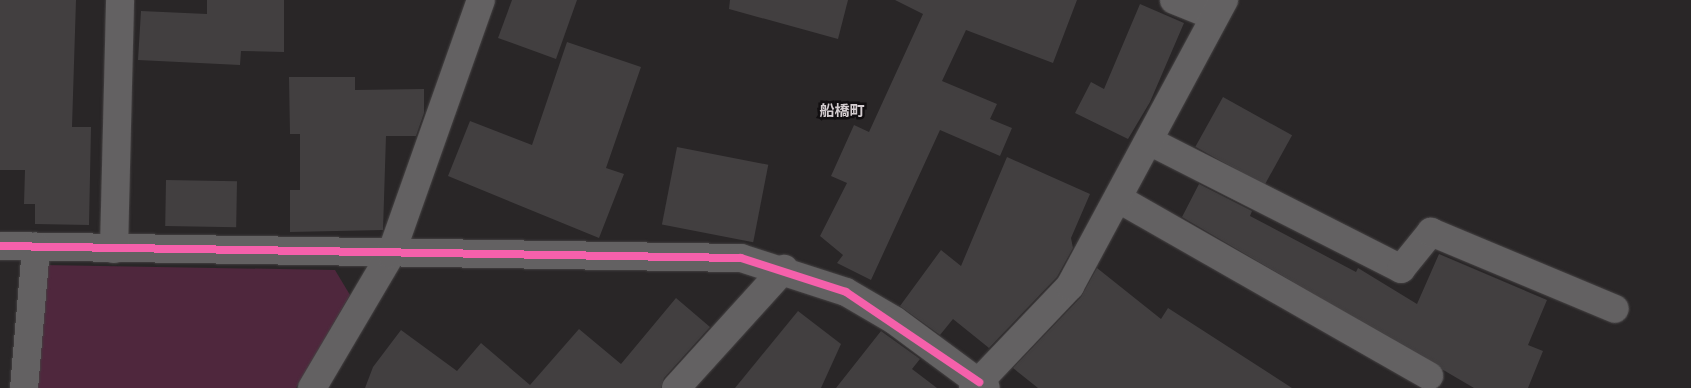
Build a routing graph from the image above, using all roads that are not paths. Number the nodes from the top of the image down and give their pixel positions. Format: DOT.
graph roads {
  1 [pos="120,0"];
  2 [pos="481,0"];
  3 [pos="1174,0"];
  4 [pos="1219,8"];
  5 [pos="1149,141"];
  6 [pos="1119,199"];
  7 [pos="0,246"];
  8 [pos="36,247"];
  9 [pos="114,248"];
  10 [pos="391,254"];
  11 [pos="784,269"];
  12 [pos="1614,309"];
  13 [pos="1428,376"];
  14 [pos="980,386"];
  15 [pos="24,388"];
  16 [pos="312,388"];
  17 [pos="676,388"];
  1 -- 9 [label="street"];
  2 -- 10 [label="street"];
  3 -- 4 [label="street"];
  4 -- 5 [label="street"];
  5 -- 6 [label="street"];
  5 -- 12 [label="street"];
  6 -- 13 [label="street"];
  6 -- 14 [label="street"];
  7 -- 8 [label="street"];
  8 -- 9 [label="street"];
  8 -- 15 [label="street"];
  9 -- 10 [label="street"];
  10 -- 11 [label="street"];
  10 -- 16 [label="street"];
  11 -- 14 [label="street"];
  11 -- 17 [label="street"];
}
